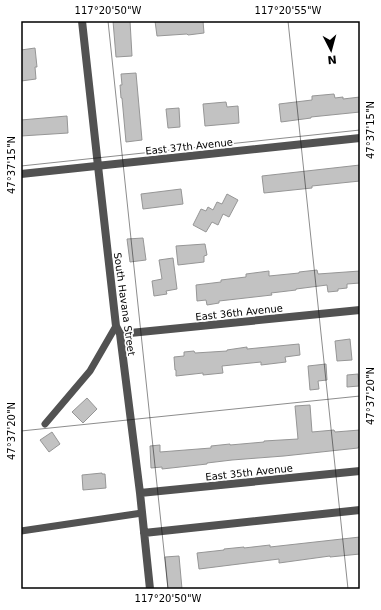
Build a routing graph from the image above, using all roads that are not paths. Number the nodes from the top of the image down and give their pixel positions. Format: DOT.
graph roads {
  1 [pos="82,21"];
  2 [pos="360,138"];
  3 [pos="98,166"];
  4 [pos="21,174"];
  5 [pos="360,310"];
  6 [pos="118,330"];
  7 [pos="45,424"];
  8 [pos="360,471"];
  9 [pos="140,493"];
  10 [pos="360,510"];
  11 [pos="142,513"];
  12 [pos="21,531"];
  13 [pos="144,533"];
  14 [pos="150,589"];
  1 -- 3 [label="street, South Havana Street"];
  2 -- 3 [label="street, East 37th Avenue"];
  3 -- 4 [label="street, East 37th Avenue"];
  3 -- 6 [label="street, South Havana Street"];
  5 -- 6 [label="street, East 36th Avenue"];
  6 -- 7 [label="lane"];
  6 -- 9 [label="street, South Havana Street"];
  8 -- 9 [label="street, East 35th Avenue"];
  9 -- 11 [label="street, South Havana Street"];
  10 -- 13 [label="street"];
  11 -- 12 [label="lane"];
  11 -- 13 [label="street, South Havana Street"];
  13 -- 14 [label="street, South Havana Street"];
}
